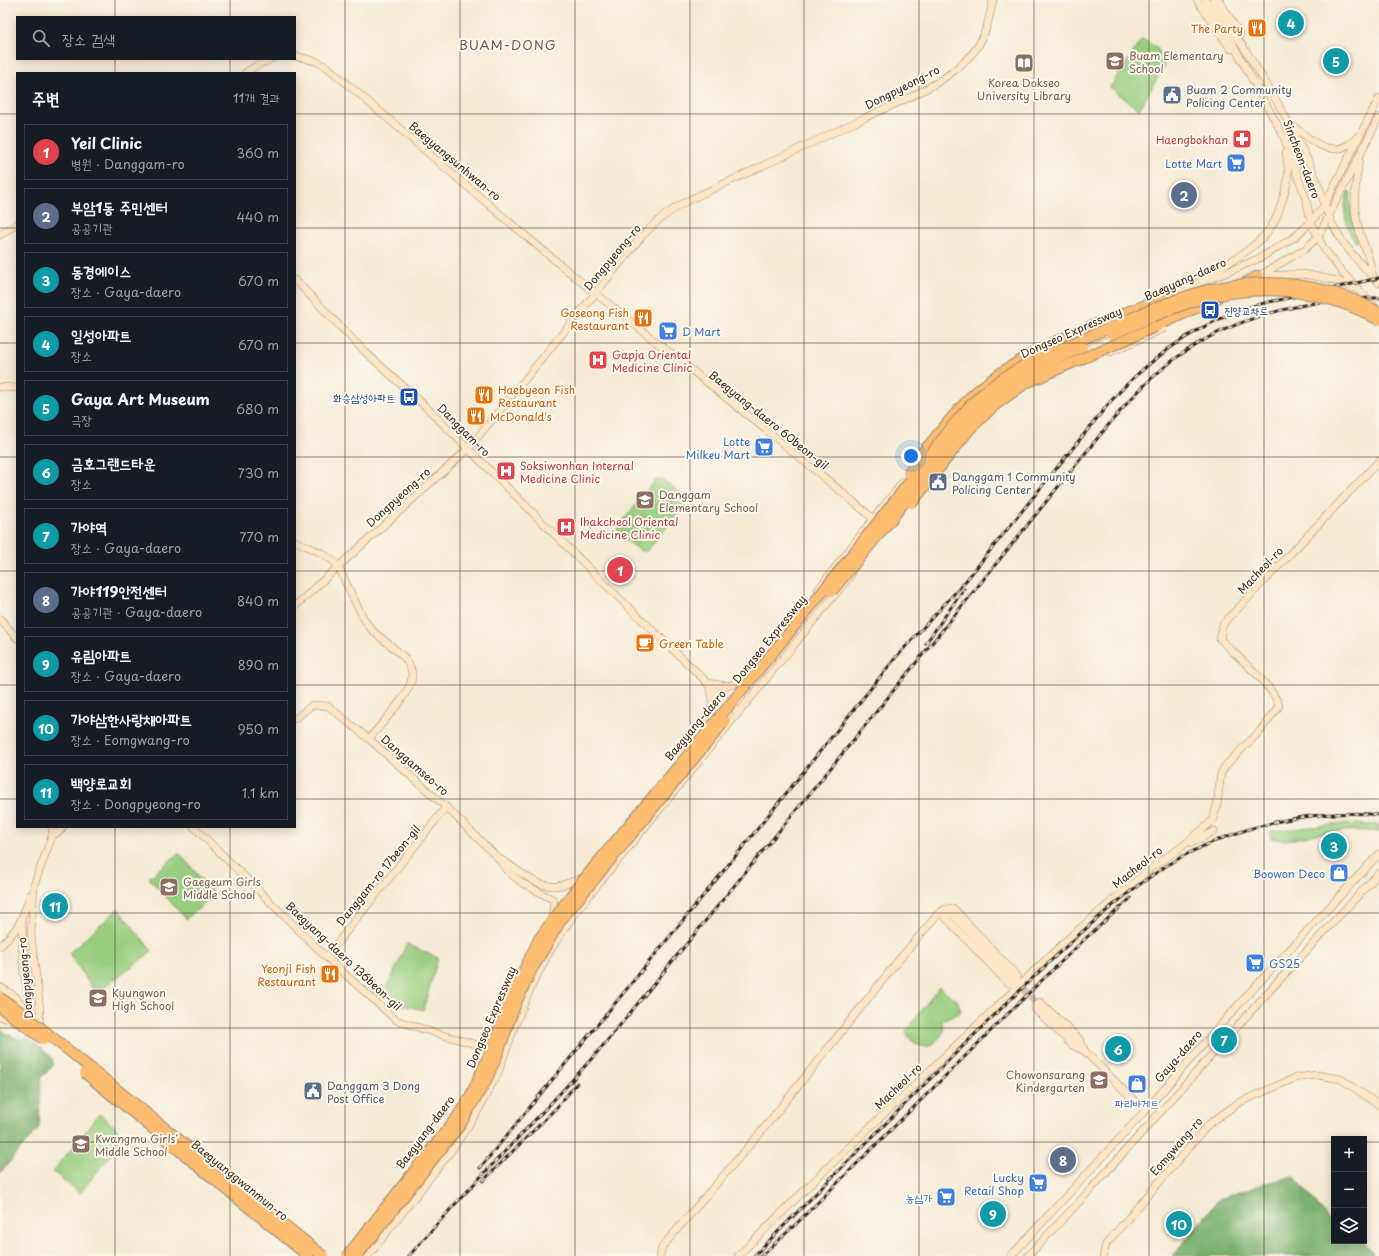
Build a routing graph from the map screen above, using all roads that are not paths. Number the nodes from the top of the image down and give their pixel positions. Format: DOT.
graph roads {
  1 [pos="993,0"];
  2 [pos="1197,0"];
  3 [pos="1205,0"];
  4 [pos="1214,3"];
  5 [pos="296,56"];
  6 [pos="269,60"];
  7 [pos="1244,66"];
  8 [pos="247,72"];
  9 [pos="1379,98"];
  10 [pos="1379,117"];
  11 [pos="1289,122"];
  12 [pos="1362,133"];
  13 [pos="1283,135"];
  14 [pos="1360,153"];
  15 [pos="1324,206"];
  16 [pos="1328,216"];
  17 [pos="1312,222"];
  18 [pos="16,225"];
  19 [pos="0,235"];
  20 [pos="1318,237"];
  21 [pos="1258,276"];
  22 [pos="1376,276"];
  23 [pos="296,281"];
  24 [pos="1379,283"];
  25 [pos="1186,287"];
  26 [pos="1359,290"];
  27 [pos="595,294"];
  28 [pos="1171,295"];
  29 [pos="1379,311"];
  30 [pos="1379,320"];
  31 [pos="0,387"];
  32 [pos="16,388"];
  33 [pos="468,449"];
  34 [pos="1379,461"];
  35 [pos="937,465"];
  36 [pos="890,498"];
  37 [pos="903,509"];
  38 [pos="873,518"];
  39 [pos="884,528"];
  40 [pos="881,539"];
  41 [pos="296,541"];
  42 [pos="338,567"];
  43 [pos="832,581"];
  44 [pos="296,605"];
  45 [pos="0,619"];
  46 [pos="16,637"];
  47 [pos="749,676"];
  48 [pos="707,682"];
  49 [pos="728,702"];
  50 [pos="739,713"];
  51 [pos="296,718"];
  52 [pos="707,727"];
  53 [pos="369,739"];
  54 [pos="446,807"];
  55 [pos="52,828"];
  56 [pos="62,828"];
  57 [pos="195,828"];
  58 [pos="1214,831"];
  59 [pos="52,836"];
  60 [pos="1179,849"];
  61 [pos="1379,854"];
  62 [pos="498,858"];
  63 [pos="1379,873"];
  64 [pos="582,878"];
  65 [pos="34,885"];
  66 [pos="938,914"];
  67 [pos="552,917"];
  68 [pos="22,919"];
  69 [pos="0,946"];
  70 [pos="326,957"];
  71 [pos="1015,981"];
  72 [pos="0,987"];
  73 [pos="0,998"];
  74 [pos="0,1007"];
  75 [pos="1041,1008"];
  76 [pos="0,1016"];
  77 [pos="40,1030"];
  78 [pos="489,1048"];
  79 [pos="1085,1051"];
  80 [pos="506,1053"];
  81 [pos="1379,1105"];
  82 [pos="1144,1111"];
  83 [pos="358,1236"];
  84 [pos="374,1248"];
  85 [pos="308,1256"];
  86 [pos="316,1256"];
  87 [pos="323,1256"];
  88 [pos="342,1256"];
  89 [pos="347,1256"];
  90 [pos="357,1256"];
  91 [pos="368,1256"];
  92 [pos="660,1256"];
  93 [pos="738,1256"];
  94 [pos="1011,1256"];
  95 [pos="1028,1256"];
  96 [pos="1103,1256"];
  1 -- 27 [label="main road, Dongpyeong-ro"];
  2 -- 7 [label="main road"];
  3 -- 4 [label="main road"];
  4 -- 7 [label="main road, Sincheon-daero"];
  4 -- 11 [label="main road, Sincheon-daero"];
  5 -- 27 [label="main road, Baegyangsunhwan-ro"];
  6 -- 8 [label="main road"];
  7 -- 13 [label="main road, Sincheon-daero"];
  9 -- 12 [label="main road, Baegyang-daero"];
  10 -- 14 [label="main road"];
  11 -- 12 [label="main road"];
  11 -- 15 [label="main road, Sincheon-daero"];
  12 -- 15 [label="main road, Baegyang-daero"];
  13 -- 17 [label="main road, Sincheon-daero"];
  13 -- 25 [label="main road"];
  14 -- 16 [label="main road"];
  14 -- 22 [label="main road"];
  15 -- 16 [label="main road, Sincheon-daero"];
  15 -- 17 [label="main road, Baegyang-daero"];
  16 -- 20 [label="main road"];
  16 -- 22 [label="main road, Sincheon-daero"];
  17 -- 20 [label="main road, Sincheon-daero"];
  17 -- 25 [label="main road, Baegyang-daero"];
  18 -- 19 [label="main road"];
  20 -- 21 [label="main road"];
  20 -- 26 [label="main road, Sincheon-daero"];
  21 -- 26 [label="main road"];
  21 -- 35 [label="main road"];
  21 -- 35 [label="main road"];
  21 -- 39 [label="highway, bridge"];
  22 -- 24 [label="main road, Sincheon-daero"];
  23 -- 33 [label="main road, Danggam-ro"];
  25 -- 28 [label="main road, Baegyang-daero"];
  26 -- 29 [label="main road, Sincheon-daero"];
  27 -- 33 [label="main road, Dongpyeong-ro"];
  27 -- 38 [label="main road, Baegyang-daero 60beon-gil"];
  28 -- 36 [label="main road, Baegyang-daero"];
  28 -- 43 [label="highway, bridge"];
  29 -- 43 [label="highway, Dongseo Expressway, bridge"];
  30 -- 39 [label="highway, Dongseo Expressway, bridge"];
  31 -- 32 [label="main road"];
  33 -- 42 [label="main road, Dongpyeong-ro"];
  33 -- 48 [label="main road, Danggam-ro"];
  34 -- 60 [label="main road, Macheol-ro"];
  35 -- 37 [label="main road"];
  36 -- 37 [label="main road"];
  36 -- 38 [label="main road, Baegyang-daero"];
  37 -- 40 [label="main road"];
  38 -- 40 [label="main road"];
  38 -- 47 [label="main road, Baegyang-daero"];
  39 -- 90 [label="highway, Dongseo Expressway, bridge"];
  40 -- 50 [label="main road"];
  41 -- 42 [label="main road, Danggamseo-ro"];
  42 -- 44 [label="main road, Dongpyeong-ro"];
  42 -- 53 [label="main road, Danggamseo-ro"];
  43 -- 89 [label="highway, Dongseo Expressway, bridge"];
  45 -- 46 [label="main road"];
  47 -- 48 [label="main road"];
  47 -- 49 [label="main road, Baegyang-daero"];
  48 -- 49 [label="main road, Danggam-ro"];
  48 -- 52 [label="main road"];
  49 -- 50 [label="main road, Danggam-ro"];
  49 -- 52 [label="main road, Baegyang-daero"];
  50 -- 80 [label="main road"];
  51 -- 53 [label="main road"];
  52 -- 64 [label="main road, Baegyang-daero"];
  53 -- 54 [label="main road, Danggamseo-ro"];
  54 -- 62 [label="main road, Danggamseo-ro"];
  54 -- 70 [label="main road, Danggam-ro 17beon-gil"];
  55 -- 59 [label="main road, Dongpyeong-ro"];
  56 -- 59 [label="main road"];
  57 -- 70 [label="main road, Baegyang-daero 136beon-gil"];
  58 -- 60 [label="main road"];
  59 -- 65 [label="main road, Dongpyeong-ro"];
  60 -- 71 [label="main road, Macheol-ro"];
  61 -- 82 [label="main road, Gaya-daero"];
  62 -- 64 [label="main road"];
  62 -- 67 [label="main road"];
  63 -- 95 [label="main road"];
  64 -- 67 [label="main road, Baegyang-daero"];
  65 -- 68 [label="main road"];
  65 -- 77 [label="main road, Dongpyeong-ro"];
  66 -- 71 [label="main road"];
  66 -- 71 [label="main road"];
  66 -- 92 [label="main road"];
  67 -- 78 [label="main road, Baegyang-daero"];
  68 -- 69 [label="main road"];
  68 -- 77 [label="main road, Dongpyeong-ro"];
  70 -- 78 [label="main road, Baegyang-daero 136beon-gil"];
  71 -- 93 [label="main road, Macheol-ro"];
  72 -- 77 [label="main road, Baegyanggwanmun-ro"];
  73 -- 87 [label="highway, bridge"];
  74 -- 85 [label="highway, bridge"];
  75 -- 79 [label="main road"];
  76 -- 77 [label="main road, Baegyanggwanmun-ro"];
  77 -- 86 [label="main road, Baegyanggwanmun-ro"];
  78 -- 80 [label="main road, Baegyang-daero 136beon-gil"];
  78 -- 83 [label="main road, Baegyang-daero"];
  79 -- 79 [label="main road"];
  79 -- 82 [label="main road"];
  80 -- 84 [label="main road"];
  81 -- 96 [label="main road, Eomgwang-ro"];
  82 -- 94 [label="main road, Gaya-daero"];
  83 -- 84 [label="main road"];
  83 -- 88 [label="main road, Baegyang-daero"];
  84 -- 91 [label="main road"];
}
